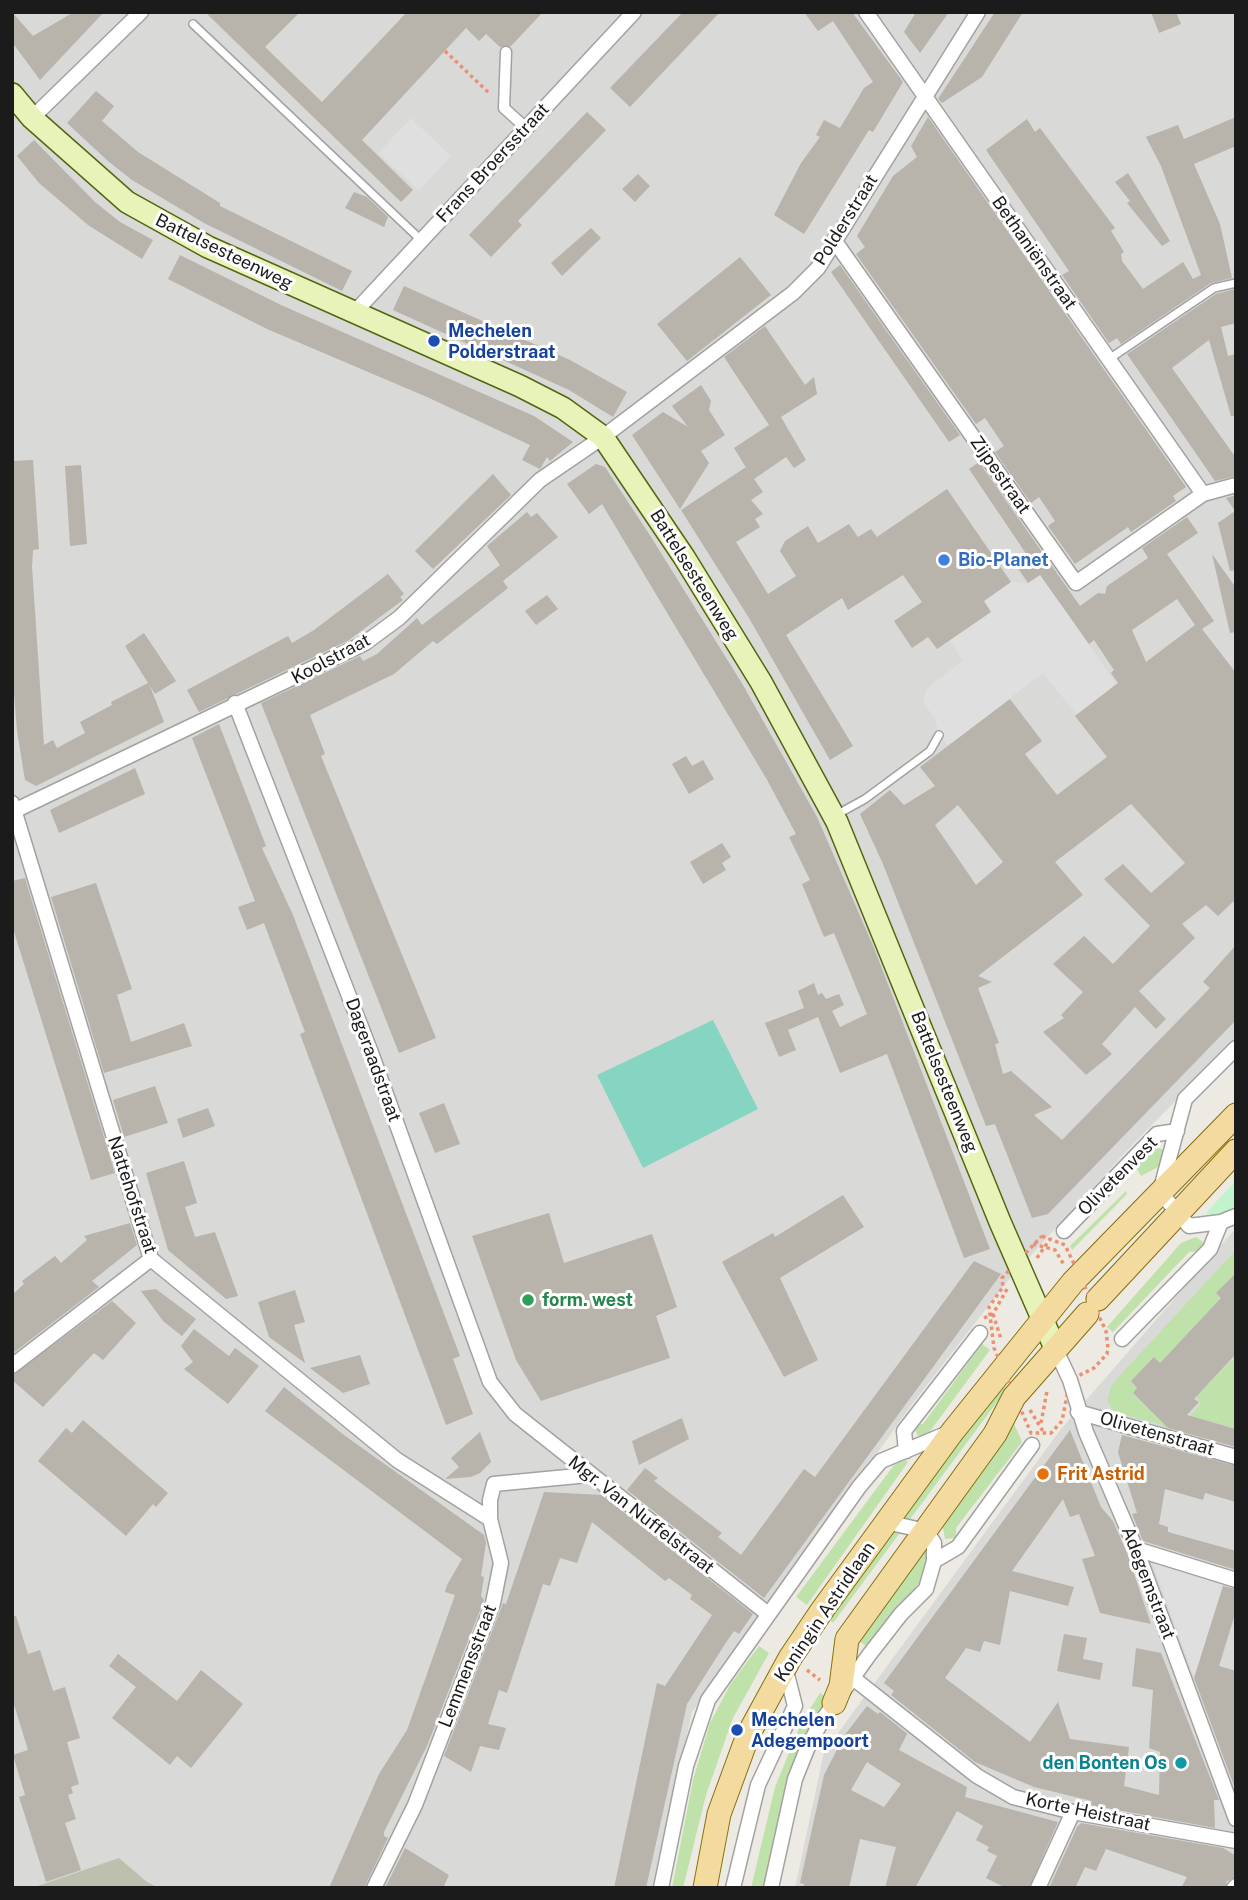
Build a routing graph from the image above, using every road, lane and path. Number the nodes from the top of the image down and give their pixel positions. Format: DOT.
graph roads {
  1 [pos="141,12"];
  2 [pos="634,12"];
  3 [pos="866,12"];
  4 [pos="978,12"];
  5 [pos="193,24"];
  6 [pos="445,51"];
  7 [pos="506,52"];
  8 [pos="12,94"];
  9 [pos="923,96"];
  10 [pos="504,107"];
  11 [pos="32,118"];
  12 [pos="526,128"];
  13 [pos="422,240"];
  14 [pos="834,240"];
  15 [pos="1236,283"];
  16 [pos="353,314"];
  17 [pos="1109,360"];
  18 [pos="603,437"];
  19 [pos="1236,485"];
  20 [pos="1203,494"];
  21 [pos="235,704"];
  22 [pos="939,735"];
  23 [pos="13,809"];
  24 [pos="834,817"];
  25 [pos="1236,1048"];
  26 [pos="1236,1115"];
  27 [pos="1177,1131"];
  28 [pos="1236,1151"];
  29 [pos="1160,1192"];
  30 [pos="1177,1213"];
  31 [pos="1236,1216"];
  32 [pos="1221,1222"];
  33 [pos="1065,1231"];
  34 [pos="1048,1246"];
  35 [pos="1055,1250"];
  36 [pos="151,1259"];
  37 [pos="1073,1282"];
  38 [pos="1041,1321"];
  39 [pos="979,1332"];
  40 [pos="1122,1339"];
  41 [pos="1055,1348"];
  42 [pos="12,1366"];
  43 [pos="1078,1412"];
  44 [pos="515,1414"];
  45 [pos="953,1432"];
  46 [pos="1032,1445"];
  47 [pos="906,1451"];
  48 [pos="1236,1457"];
  49 [pos="588,1475"];
  50 [pos="490,1519"];
  51 [pos="886,1522"];
  52 [pos="926,1531"];
  53 [pos="1136,1549"];
  54 [pos="934,1561"];
  55 [pos="1236,1580"];
  56 [pos="768,1614"];
  57 [pos="785,1667"];
  58 [pos="853,1678"];
  59 [pos="834,1703"];
  60 [pos="1073,1812"];
  61 [pos="1236,1819"];
  62 [pos="1236,1841"];
  63 [pos="374,1888"];
  64 [pos="661,1888"];
  65 [pos="705,1888"];
  66 [pos="733,1888"];
  67 [pos="771,1888"];
  68 [pos="1038,1888"];
  1 -- 11 [label="street"];
  2 -- 12 [label="street, Frans Broersstraat"];
  3 -- 9 [label="street, Bethaniënstraat"];
  4 -- 9 [label="street, Polderstraat"];
  5 -- 13 [label="lane"];
  6 -- 10 [label="path"];
  7 -- 10 [label="street"];
  8 -- 11 [label="main road, Battelsesteenweg"];
  9 -- 14 [label="street, Polderstraat"];
  9 -- 17 [label="street, Bethaniënstraat"];
  10 -- 12 [label="street"];
  11 -- 16 [label="main road, Battelsesteenweg"];
  12 -- 13 [label="street, Frans Broersstraat"];
  13 -- 16 [label="street, Frans Broersstraat"];
  14 -- 18 [label="street, Polderstraat"];
  14 -- 20 [label="street, Zijpestraat"];
  15 -- 17 [label="lane"];
  16 -- 18 [label="main road, Battelsesteenweg"];
  17 -- 20 [label="street, Bethaniënstraat"];
  18 -- 21 [label="street, Koolstraat"];
  18 -- 24 [label="main road, Battelsesteenweg"];
  19 -- 20 [label="street"];
  21 -- 23 [label="street, Koolstraat"];
  21 -- 44 [label="street, Dageraadstraat"];
  22 -- 24 [label="lane"];
  23 -- 36 [label="street, Nattehofstraat"];
  24 -- 38 [label="main road, Battelsesteenweg"];
  25 -- 27 [label="street, Olivetenvest"];
  26 -- 29 [label="main road, Olivetenvest"];
  27 -- 29 [label="street, Olivetenvest"];
  27 -- 33 [label="street, Olivetenvest"];
  28 -- 30 [label="main road"];
  29 -- 30 [label="street"];
  29 -- 37 [label="main road, Olivetenvest"];
  30 -- 32 [label="street"];
  30 -- 41 [label="main road, Koningin Astridlaan"];
  31 -- 32 [label="street"];
  32 -- 40 [label="street"];
  34 -- 35 [label="path"];
  36 -- 42 [label="street"];
  36 -- 50 [label="street, Nattehofstraat"];
  37 -- 38 [label="main road, Koningin Astridlaan"];
  38 -- 41 [label="main road, Battelsesteenweg"];
  38 -- 45 [label="main road, Koningin Astridlaan"];
  39 -- 47 [label="street"];
  41 -- 43 [label="street, Adegemstraat"];
  41 -- 52 [label="main road, Koningin Astridlaan"];
  43 -- 48 [label="street, Olivetenstraat"];
  43 -- 53 [label="street, Adegemstraat"];
  44 -- 49 [label="street, Mgr. Van Nuffelstraat"];
  45 -- 47 [label="street, Koningin Astridlaan"];
  45 -- 51 [label="main road, Koningin Astridlaan"];
  46 -- 54 [label="street"];
  47 -- 56 [label="street, Koningin Astridlaan"];
  49 -- 50 [label="street, Lemmensstraat"];
  49 -- 56 [label="street, Mgr. Van Nuffelstraat"];
  50 -- 63 [label="street, Lemmensstraat"];
  51 -- 52 [label="street"];
  51 -- 57 [label="main road, Koningin Astridlaan"];
  52 -- 54 [label="street"];
  52 -- 59 [label="main road, Koningin Astridlaan"];
  53 -- 55 [label="street"];
  53 -- 61 [label="street, Adegemstraat"];
  54 -- 58 [label="street, Koningin Astridlaan"];
  56 -- 64 [label="street, Koningin Astridlaan"];
  57 -- 65 [label="main road, Koningin Astridlaan"];
  57 -- 66 [label="street, Koningin Astridlaan"];
  58 -- 59 [label="street, Koningin Astridlaan"];
  58 -- 60 [label="street, Korte Heistraat"];
  59 -- 67 [label="street, Koningin Astridlaan"];
  60 -- 62 [label="street, Korte Heistraat"];
  60 -- 68 [label="street"];
}
